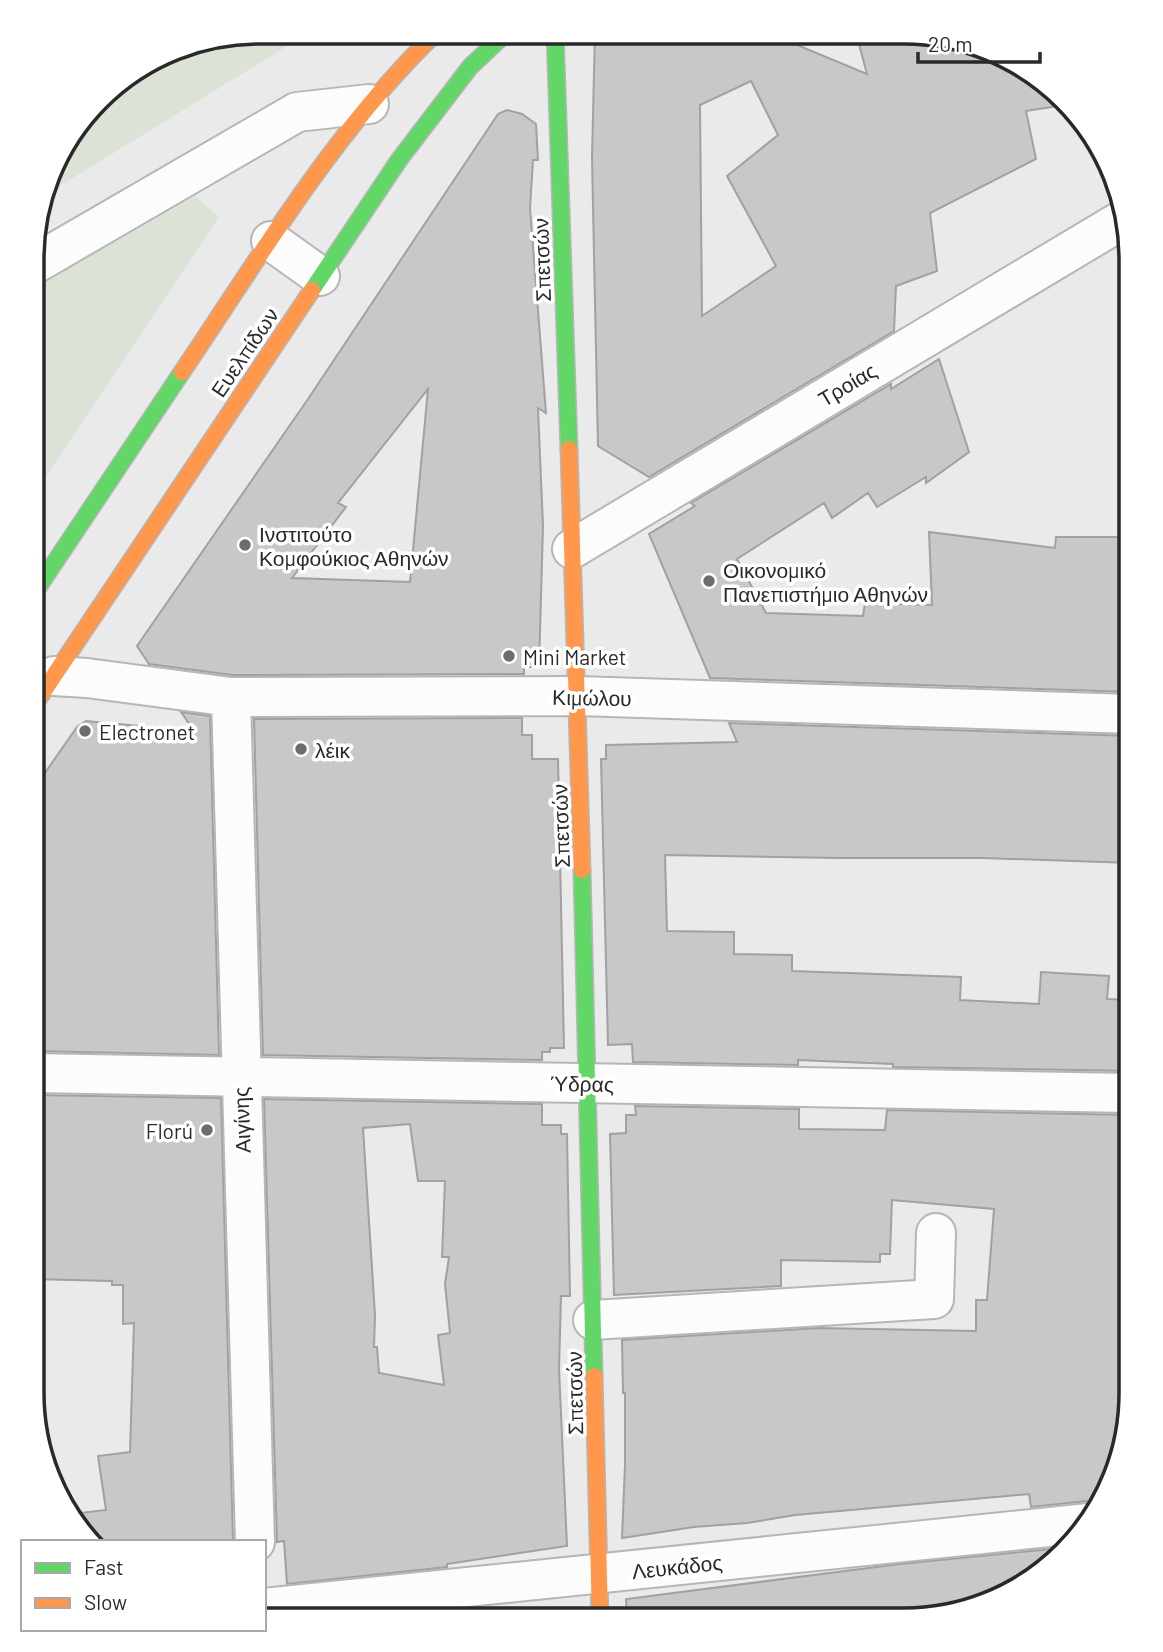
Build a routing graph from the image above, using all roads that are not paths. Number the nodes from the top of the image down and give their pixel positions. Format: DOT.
graph roads {
  1 [pos="426,44"];
  2 [pos="494,44"];
  3 [pos="555,44"];
  4 [pos="369,104"];
  5 [pos="1116,224"];
  6 [pos="271,241"];
  7 [pos="44,259"];
  8 [pos="320,276"];
  9 [pos="572,549"];
  10 [pos="44,578"];
  11 [pos="54,676"];
  12 [pos="44,691"];
  13 [pos="578,696"];
  14 [pos="231,697"];
  15 [pos="1119,714"];
  16 [pos="44,1073"];
  17 [pos="240,1077"];
  18 [pos="588,1083"];
  19 [pos="1119,1093"];
  20 [pos="936,1233"];
  21 [pos="593,1320"];
  22 [pos="1073,1526"];
  23 [pos="255,1540"];
  24 [pos="599,1575"];
  25 [pos="266,1608"];
  26 [pos="600,1608"];
  1 -- 4 [label="street, Ευελπίδων"];
  2 -- 8 [label="street, Ευελπίδων"];
  3 -- 9 [label="street, Σπετσών"];
  4 -- 6 [label="street, Ευελπίδων"];
  4 -- 7 [label="street"];
  5 -- 9 [label="street, Τροίας"];
  6 -- 8 [label="street"];
  6 -- 10 [label="street, Ευελπίδων"];
  8 -- 11 [label="street, Ευελπίδων"];
  9 -- 13 [label="street, Σπετσών"];
  11 -- 12 [label="street, Ευελπίδων"];
  11 -- 14 [label="street, Κιμώλου"];
  13 -- 14 [label="street, Κιμώλου"];
  13 -- 15 [label="street, Κιμώλου"];
  13 -- 18 [label="street, Σπετσών"];
  14 -- 17 [label="street, Αιγίνης"];
  16 -- 17 [label="street, Ύδρας"];
  17 -- 18 [label="street, Ύδρας"];
  17 -- 23 [label="street, Αιγίνης"];
  18 -- 19 [label="street, Ύδρας"];
  18 -- 21 [label="street, Σπετσών"];
  20 -- 21 [label="street"];
  21 -- 24 [label="street, Σπετσών"];
  22 -- 24 [label="street, Λευκάδος"];
  24 -- 25 [label="street, Λευκάδος"];
  24 -- 26 [label="street, Σπετσών"];
}
